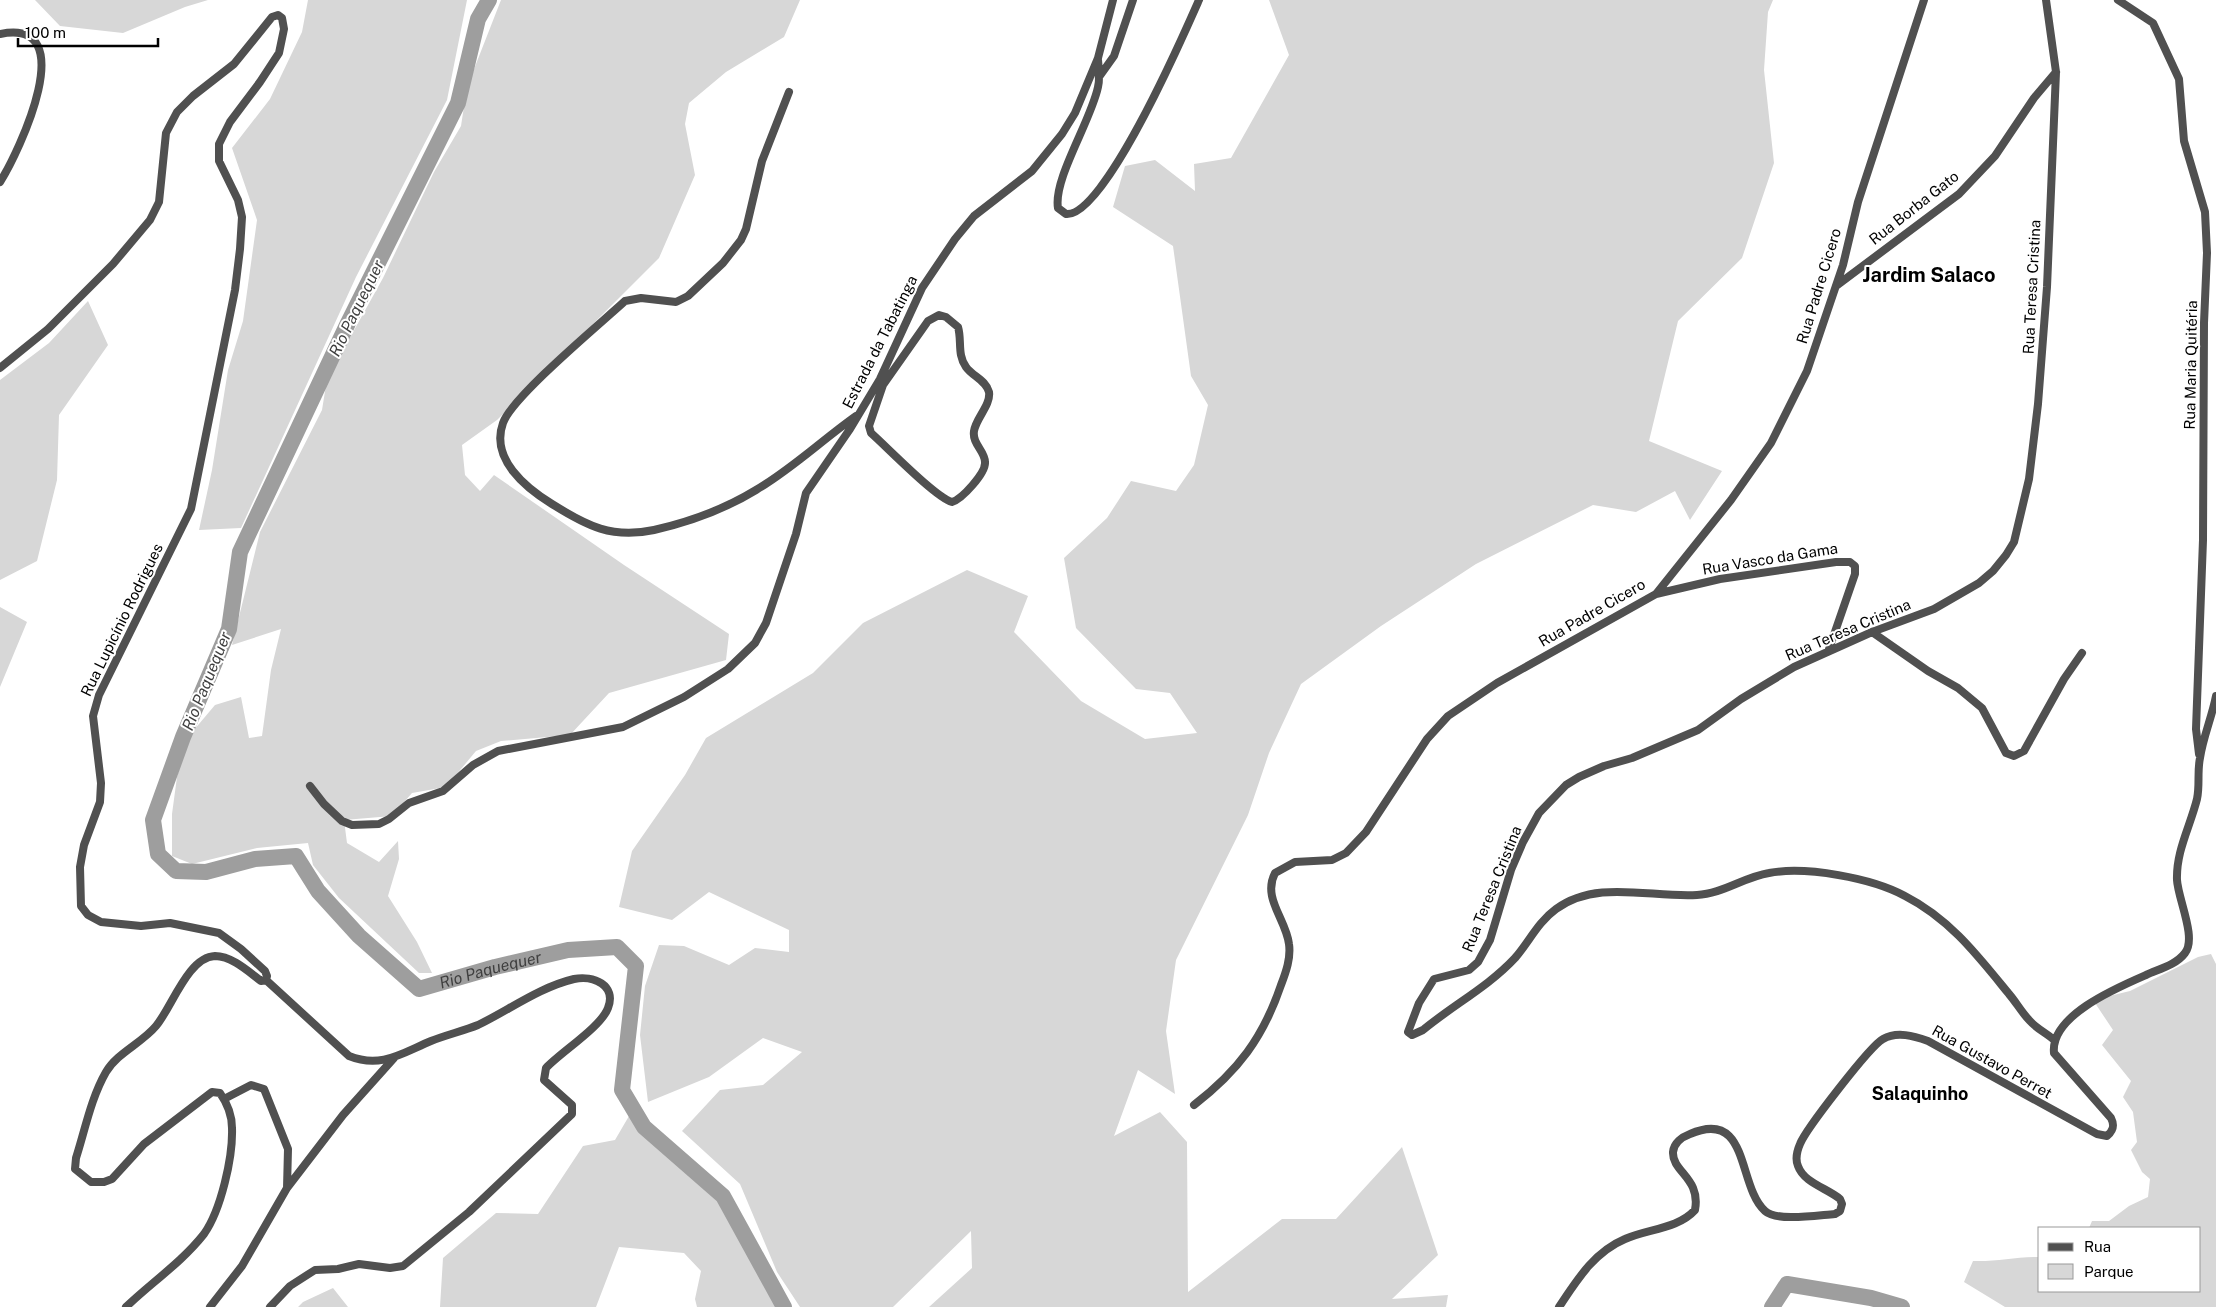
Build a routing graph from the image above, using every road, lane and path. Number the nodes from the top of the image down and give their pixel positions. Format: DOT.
graph roads {
  1 [pos="1113,0"];
  2 [pos="1133,0"];
  3 [pos="1199,0"];
  4 [pos="1924,0"];
  5 [pos="2046,0"];
  6 [pos="2118,0"];
  7 [pos="0,34"];
  8 [pos="1098,58"];
  9 [pos="2056,72"];
  10 [pos="1099,77"];
  11 [pos="789,92"];
  12 [pos="0,182"];
  13 [pos="1836,286"];
  14 [pos="0,368"];
  15 [pos="880,384"];
  16 [pos="859,414"];
  17 [pos="1656,594"];
  18 [pos="1872,632"];
  19 [pos="1828,652"];
  20 [pos="2082,653"];
  21 [pos="2216,696"];
  22 [pos="2200,759"];
  23 [pos="310,786"];
  24 [pos="266,980"];
  25 [pos="2053,1040"];
  26 [pos="395,1057"];
  27 [pos="224,1099"];
  28 [pos="1194,1105"];
  29 [pos="287,1188"];
  30 [pos="126,1307"];
  31 [pos="210,1307"];
  32 [pos="270,1307"];
  33 [pos="1559,1307"];
  1 -- 8 [label="street, Estrada da Tabatinga"];
  2 -- 10 [label="street"];
  3 -- 10 [label="street"];
  4 -- 13 [label="street, Rua Padre Cicero"];
  5 -- 9 [label="street, Rua Teresa Cristina"];
  6 -- 22 [label="street, Rua Maria Quitéria"];
  7 -- 12 [label="street"];
  8 -- 10 [label="street"];
  8 -- 15 [label="street, Estrada da Tabatinga"];
  9 -- 13 [label="street, Rua Borba Gato"];
  9 -- 18 [label="street, Rua Teresa Cristina"];
  11 -- 16 [label="street"];
  13 -- 17 [label="street, Rua Padre Cicero"];
  14 -- 24 [label="street, Rua Lupicínio Rodrigues"];
  15 -- 15 [label="street"];
  15 -- 16 [label="street, Estrada da Tabatinga"];
  16 -- 23 [label="street, Estrada da Tabatinga"];
  17 -- 19 [label="street, Rua Vasco da Gama"];
  17 -- 28 [label="street, Rua Padre Cicero"];
  18 -- 19 [label="street, Rua Teresa Cristina"];
  18 -- 20 [label="street"];
  19 -- 25 [label="street, Rua Teresa Cristina"];
  21 -- 22 [label="street"];
  22 -- 25 [label="street"];
  24 -- 26 [label="street"];
  24 -- 27 [label="street"];
  25 -- 33 [label="street, Rua Gustavo Perret"];
  26 -- 29 [label="street"];
  26 -- 32 [label="street"];
  27 -- 29 [label="street"];
  27 -- 30 [label="street"];
  29 -- 31 [label="street"];
}
